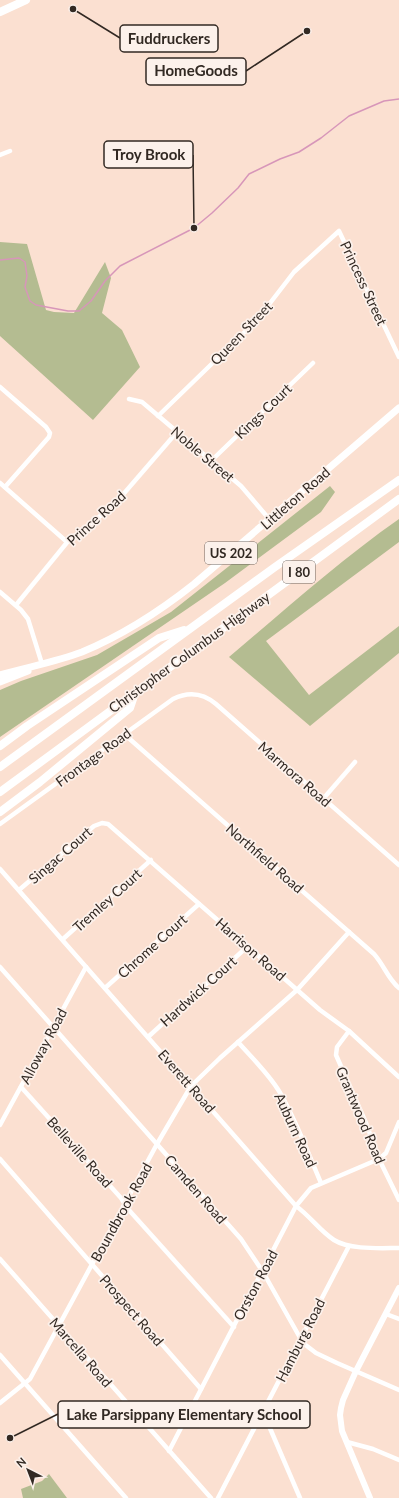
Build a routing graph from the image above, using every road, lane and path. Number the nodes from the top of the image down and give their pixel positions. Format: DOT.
graph roads {
  1 [pos="26,0"];
  2 [pos="0,12"];
  3 [pos="10,151"];
  4 [pos="0,155"];
  5 [pos="339,231"];
  6 [pos="399,357"];
  7 [pos="313,363"];
  8 [pos="0,387"];
  9 [pos="129,399"];
  10 [pos="399,408"];
  11 [pos="158,416"];
  12 [pos="177,432"];
  13 [pos="212,460"];
  14 [pos="399,480"];
  15 [pos="0,483"];
  16 [pos="5,487"];
  17 [pos="399,499"];
  18 [pos="270,520"];
  19 [pos="67,542"];
  20 [pos="0,592"];
  21 [pos="16,605"];
  22 [pos="191,628"];
  23 [pos="42,664"];
  24 [pos="0,675"];
  25 [pos="0,682"];
  26 [pos="135,693"];
  27 [pos="187,693"];
  28 [pos="124,734"];
  29 [pos="0,746"];
  30 [pos="355,762"];
  31 [pos="0,767"];
  32 [pos="0,792"];
  33 [pos="323,799"];
  34 [pos="0,812"];
  35 [pos="102,823"];
  36 [pos="0,824"];
  37 [pos="151,860"];
  38 [pos="399,865"];
  39 [pos="0,869"];
  40 [pos="20,890"];
  41 [pos="199,904"];
  42 [pos="349,932"];
  43 [pos="63,939"];
  44 [pos="248,946"];
  45 [pos="0,967"];
  46 [pos="86,967"];
  47 [pos="105,988"];
  48 [pos="399,988"];
  49 [pos="297,990"];
  50 [pos="54,1027"];
  51 [pos="349,1030"];
  52 [pos="148,1036"];
  53 [pos="238,1042"];
  54 [pos="399,1077"];
  55 [pos="191,1086"];
  56 [pos="21,1087"];
  57 [pos="399,1122"];
  58 [pos="0,1125"];
  59 [pos="157,1144"];
  60 [pos="0,1159"];
  61 [pos="379,1159"];
  62 [pos="321,1183"];
  63 [pos="399,1200"];
  64 [pos="125,1204"];
  65 [pos="296,1206"];
  66 [pos="349,1246"];
  67 [pos="399,1248"];
  68 [pos="0,1259"];
  69 [pos="92,1264"];
  70 [pos="263,1272"];
  71 [pos="399,1288"];
  72 [pos="386,1314"];
  73 [pos="399,1319"];
  74 [pos="58,1326"];
  75 [pos="234,1327"];
  76 [pos="301,1339"];
  77 [pos="0,1355"];
  78 [pos="356,1371"];
  79 [pos="25,1383"];
  80 [pos="201,1389"];
  81 [pos="399,1390"];
  82 [pos="0,1403"];
  83 [pos="263,1412"];
  84 [pos="347,1442"];
  85 [pos="168,1451"];
  86 [pos="399,1460"];
  87 [pos="126,1498"];
  88 [pos="211,1498"];
  89 [pos="218,1498"];
  90 [pos="300,1498"];
  91 [pos="370,1498"];
  1 -- 2 [label="highway"];
  3 -- 4 [label="street"];
  5 -- 6 [label="street, Princess Street"];
  5 -- 11 [label="street, Queen Street"];
  7 -- 13 [label="street, Kings Court"];
  8 -- 16 [label="street"];
  9 -- 11 [label="street, Noble Street"];
  10 -- 18 [label="main road, Littleton Road / US 202"];
  11 -- 12 [label="street, Noble Street"];
  12 -- 13 [label="street, Noble Street"];
  12 -- 19 [label="street, Prince Road"];
  13 -- 18 [label="street, Noble Street"];
  14 -- 22 [label="highway, Christopher Columbus Highway / I 80"];
  15 -- 16 [label="street"];
  16 -- 19 [label="street"];
  17 -- 26 [label="highway, Christopher Columbus Highway / I 80"];
  18 -- 23 [label="main road, Littleton Road / US 202"];
  19 -- 21 [label="street, Prince Road"];
  20 -- 21 [label="street"];
  21 -- 23 [label="street"];
  22 -- 29 [label="highway"];
  22 -- 31 [label="highway, Christopher Columbus Highway / I 80"];
  23 -- 24 [label="main road, Littleton Road / US 202"];
  23 -- 25 [label="main road, Littleton Road / US 202"];
  26 -- 32 [label="highway, Christopher Columbus Highway / I 80"];
  26 -- 34 [label="highway"];
  27 -- 28 [label="street, Frontage Road"];
  27 -- 33 [label="street, Marmora Road"];
  28 -- 36 [label="street, Frontage Road"];
  28 -- 42 [label="street, Northfield Road"];
  30 -- 33 [label="street"];
  33 -- 38 [label="street, Marmora Road"];
  35 -- 37 [label="street, Harrison Road"];
  35 -- 40 [label="street, Singac Court"];
  37 -- 41 [label="street, Harrison Road"];
  37 -- 43 [label="street, Tremley Court"];
  39 -- 40 [label="street, Everett Road"];
  40 -- 43 [label="street, Everett Road"];
  41 -- 44 [label="street, Harrison Road"];
  41 -- 47 [label="street, Chrome Court"];
  42 -- 48 [label="street, Northfield Road"];
  42 -- 49 [label="street, Boundbrook Road"];
  43 -- 46 [label="street, Everett Road"];
  44 -- 49 [label="street, Harrison Road"];
  44 -- 52 [label="street, Hardwick Court"];
  45 -- 50 [label="street, Camden Road"];
  46 -- 47 [label="street, Everett Road"];
  46 -- 50 [label="street, Alloway Road"];
  47 -- 52 [label="street, Everett Road"];
  49 -- 51 [label="street, Harrison Road"];
  49 -- 53 [label="street, Boundbrook Road"];
  50 -- 56 [label="street, Alloway Road"];
  50 -- 59 [label="street, Camden Road"];
  51 -- 54 [label="street, Harrison Road"];
  51 -- 61 [label="street, Grantwood Road"];
  52 -- 55 [label="street, Everett Road"];
  53 -- 55 [label="street, Boundbrook Road"];
  53 -- 62 [label="street, Auburn Road"];
  55 -- 59 [label="street, Boundbrook Road"];
  55 -- 65 [label="street, Everett Road"];
  56 -- 58 [label="street, Alloway Road"];
  56 -- 64 [label="street, Belleville Road"];
  57 -- 61 [label="street"];
  59 -- 64 [label="street, Boundbrook Road"];
  59 -- 70 [label="street, Camden Road"];
  60 -- 69 [label="street, Prospect Road"];
  61 -- 62 [label="street, Orston Road"];
  61 -- 63 [label="street, Grantwood Road"];
  62 -- 65 [label="street, Orston Road"];
  64 -- 69 [label="street, Boundbrook Road"];
  64 -- 75 [label="street, Belleville Road"];
  65 -- 66 [label="street, Everett Road"];
  65 -- 70 [label="street, Orston Road"];
  66 -- 67 [label="street, Everett Road"];
  66 -- 76 [label="street, Hamburg Road"];
  68 -- 74 [label="street, Marcella Road"];
  69 -- 74 [label="street, Boundbrook Road"];
  69 -- 80 [label="street, Prospect Road"];
  70 -- 75 [label="street, Orston Road"];
  70 -- 76 [label="street, Camden Road"];
  71 -- 72 [label="street"];
  72 -- 73 [label="street"];
  72 -- 78 [label="street"];
  74 -- 79 [label="street, Boundbrook Road"];
  74 -- 85 [label="street, Marcella Road"];
  75 -- 80 [label="street, Orston Road"];
  76 -- 78 [label="street, Camden Road"];
  76 -- 83 [label="street, Hamburg Road"];
  77 -- 79 [label="street"];
  78 -- 81 [label="street, Camden Road"];
  78 -- 84 [label="street"];
  79 -- 82 [label="street, Boundbrook Road"];
  79 -- 87 [label="street"];
  80 -- 85 [label="street, Orston Road"];
  83 -- 89 [label="street, Hamburg Road"];
  83 -- 90 [label="street"];
  84 -- 86 [label="street"];
  84 -- 91 [label="street"];
  85 -- 88 [label="street, Marcella Road"];
}
